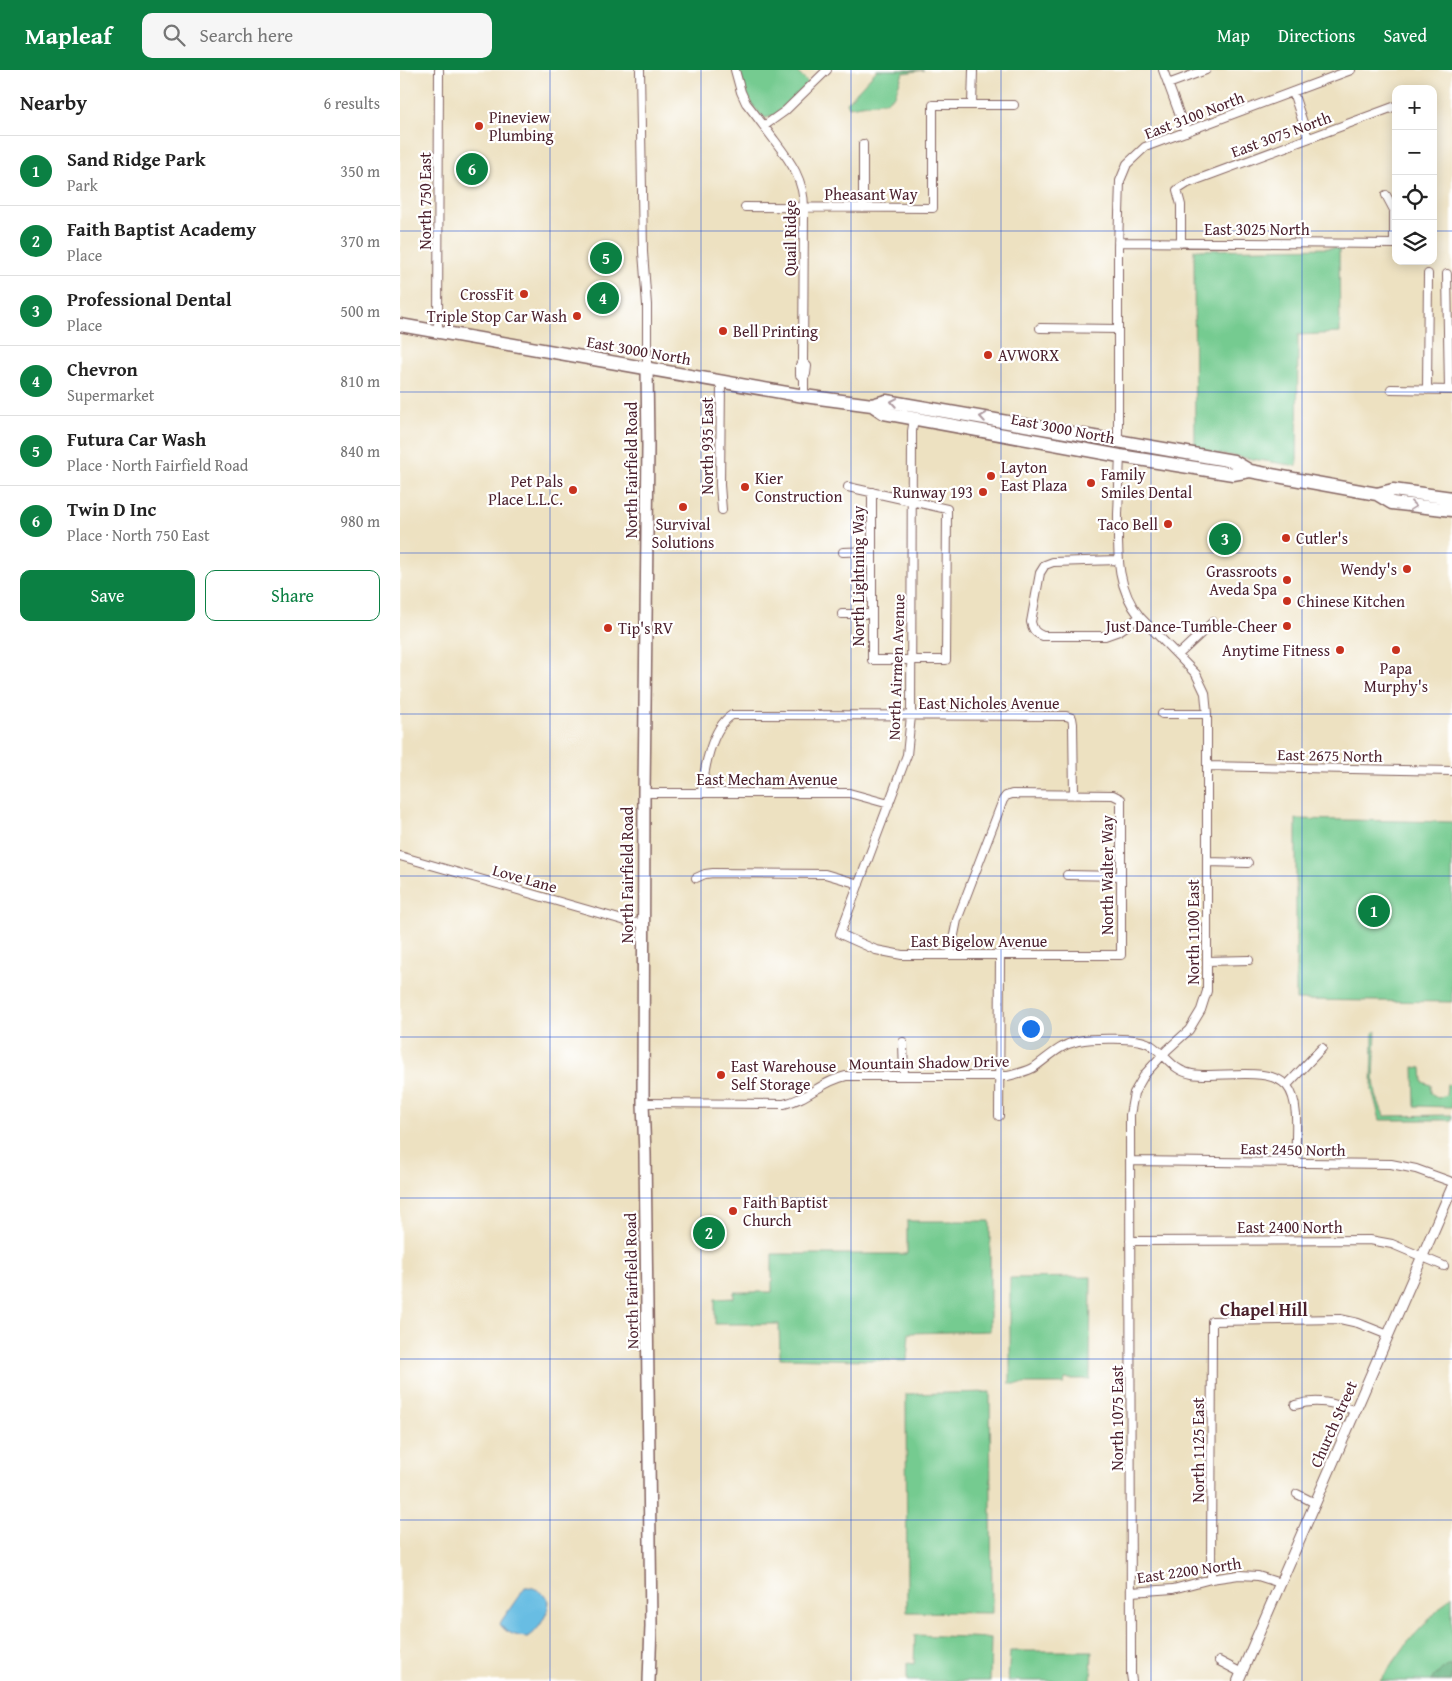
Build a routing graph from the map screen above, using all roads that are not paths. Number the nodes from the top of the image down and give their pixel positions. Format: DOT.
graph roads {
  1 [pos="439,70"];
  2 [pos="640,70"];
  3 [pos="735,70"];
  4 [pos="827,70"];
  5 [pos="973,70"];
  6 [pos="1163,70"];
  7 [pos="1206,70"];
  8 [pos="1351,70"];
  9 [pos="1168,84"];
  10 [pos="1293,92"];
  11 [pos="972,105"];
  12 [pos="1014,105"];
  13 [pos="1392,107"];
  14 [pos="764,126"];
  15 [pos="1186,132"];
  16 [pos="1308,138"];
  17 [pos="863,144"];
  18 [pos="1386,195"];
  19 [pos="745,207"];
  20 [pos="804,208"];
  21 [pos="863,208"];
  22 [pos="1394,220"];
  23 [pos="1118,242"];
  24 [pos="1181,243"];
  25 [pos="1392,244"];
  26 [pos="1428,274"];
  27 [pos="1447,274"];
  28 [pos="400,325"];
  29 [pos="1450,327"];
  30 [pos="1040,328"];
  31 [pos="1118,329"];
  32 [pos="438,331"];
  33 [pos="647,368"];
  34 [pos="720,381"];
  35 [pos="1391,390"];
  36 [pos="1427,390"];
  37 [pos="1450,390"];
  38 [pos="804,396"];
  39 [pos="872,404"];
  40 [pos="914,419"];
  41 [pos="985,430"];
  42 [pos="1117,440"];
  43 [pos="1120,456"];
  44 [pos="1246,468"];
  45 [pos="848,487"];
  46 [pos="872,492"];
  47 [pos="1377,494"];
  48 [pos="1452,498"];
  49 [pos="912,501"];
  50 [pos="722,510"];
  51 [pos="1452,510"];
  52 [pos="843,552"];
  53 [pos="872,552"];
  54 [pos="1118,560"];
  55 [pos="842,614"];
  56 [pos="872,614"];
  57 [pos="1140,616"];
  58 [pos="1213,622"];
  59 [pos="1178,655"];
  60 [pos="912,659"];
  61 [pos="1162,714"];
  62 [pos="1207,714"];
  63 [pos="911,716"];
  64 [pos="1207,766"];
  65 [pos="1452,771"];
  66 [pos="702,792"];
  67 [pos="644,794"];
  68 [pos="1074,795"];
  69 [pos="889,804"];
  70 [pos="400,856"];
  71 [pos="1207,862"];
  72 [pos="1248,863"];
  73 [pos="1067,875"];
  74 [pos="1121,876"];
  75 [pos="696,878"];
  76 [pos="859,884"];
  77 [pos="643,922"];
  78 [pos="840,934"];
  79 [pos="950,955"];
  80 [pos="1121,955"];
  81 [pos="1000,956"];
  82 [pos="1249,960"];
  83 [pos="1207,961"];
  84 [pos="904,1042"];
  85 [pos="1322,1048"];
  86 [pos="1162,1055"];
  87 [pos="904,1076"];
  88 [pos="999,1076"];
  89 [pos="1287,1085"];
  90 [pos="643,1103"];
  91 [pos="999,1116"];
  92 [pos="1130,1162"];
  93 [pos="1295,1163"];
  94 [pos="1452,1182"];
  95 [pos="1452,1188"];
  96 [pos="1130,1241"];
  97 [pos="1423,1256"];
  98 [pos="1444,1266"];
  99 [pos="1388,1335"];
  100 [pos="1295,1405"];
  101 [pos="1356,1411"];
  102 [pos="1297,1494"];
  103 [pos="1315,1503"];
  104 [pos="1210,1579"];
  105 [pos="1280,1583"];
  106 [pos="1131,1592"];
  107 [pos="1219,1661"];
  108 [pos="1132,1677"];
  109 [pos="1240,1677"];
  110 [pos="650,1681"];
  1 -- 32 [label="street, North 750 East"];
  2 -- 33 [label="street, North Fairfield Road"];
  3 -- 14 [label="street, Quail Ridge"];
  4 -- 14 [label="street"];
  5 -- 11 [label="street"];
  6 -- 9 [label="street"];
  7 -- 9 [label="street"];
  8 -- 10 [label="street, East 3100 North"];
  9 -- 15 [label="street"];
  10 -- 15 [label="street, East 3100 North"];
  10 -- 16 [label="street"];
  11 -- 12 [label="street, Pheasant Way"];
  11 -- 21 [label="street, Pheasant Way"];
  13 -- 16 [label="street, East 3075 North"];
  14 -- 20 [label="street, Quail Ridge"];
  15 -- 23 [label="street, East 3100 North"];
  16 -- 24 [label="street, East 3075 North"];
  17 -- 21 [label="street"];
  18 -- 22 [label="street"];
  19 -- 20 [label="street, Pheasant Way"];
  20 -- 21 [label="street, Pheasant Way"];
  20 -- 38 [label="street, Quail Ridge"];
  23 -- 24 [label="street, East 3025 North"];
  23 -- 31 [label="street"];
  24 -- 25 [label="street, East 3025 North"];
  26 -- 36 [label="street"];
  27 -- 29 [label="street"];
  28 -- 32 [label="main road, East 3000 North"];
  29 -- 37 [label="street"];
  30 -- 31 [label="street"];
  31 -- 42 [label="street"];
  32 -- 33 [label="main road, East 3000 North"];
  33 -- 34 [label="main road, East 3000 North"];
  33 -- 67 [label="main road, North Fairfield Road"];
  34 -- 38 [label="main road, East 3000 North"];
  34 -- 50 [label="street, North 935 East"];
  35 -- 36 [label="street"];
  36 -- 37 [label="street"];
  38 -- 39 [label="main road, East 3000 North"];
  39 -- 40 [label="main road, East 3000 North"];
  42 -- 39 [label="main road, East 3000 North, one-way"];
  40 -- 41 [label="main road, East 3000 North"];
  40 -- 49 [label="street, North Airmen Avenue"];
  41 -- 42 [label="main road"];
  41 -- 43 [label="main road, East 3000 North"];
  42 -- 44 [label="main road, East 3000 North"];
  43 -- 44 [label="main road, East 3000 North"];
  43 -- 54 [label="street, North 1100 East"];
  44 -- 47 [label="main road, East 3000 North"];
  45 -- 46 [label="street"];
  46 -- 49 [label="street"];
  46 -- 53 [label="street, North Lightning Way"];
  47 -- 48 [label="main road, East 3000 North"];
  47 -- 51 [label="main road, East 3000 North, one-way"];
  49 -- 60 [label="street, North Airmen Avenue"];
  49 -- 60 [label="street"];
  52 -- 53 [label="street"];
  53 -- 56 [label="street, North Lightning Way"];
  54 -- 57 [label="street, North 1100 East"];
  54 -- 57 [label="street"];
  55 -- 56 [label="street"];
  56 -- 60 [label="street, North Lightning Way"];
  57 -- 59 [label="street, North 1100 East"];
  58 -- 59 [label="street"];
  59 -- 62 [label="street, North 1100 East"];
  60 -- 63 [label="street, North Airmen Avenue"];
  61 -- 62 [label="street"];
  62 -- 64 [label="street, North 1100 East"];
  63 -- 66 [label="street, East Nicholes Avenue"];
  63 -- 68 [label="street, East Nicholes Avenue"];
  63 -- 69 [label="street, North Airmen Avenue"];
  64 -- 65 [label="street, East 2675 North"];
  64 -- 71 [label="street, North 1100 East"];
  66 -- 67 [label="street, East Mecham Avenue"];
  66 -- 69 [label="street, East Mecham Avenue"];
  67 -- 77 [label="main road, North Fairfield Road"];
  68 -- 74 [label="street, North Walter Way"];
  68 -- 79 [label="street"];
  69 -- 76 [label="street, North Airmen Avenue"];
  70 -- 77 [label="street, Love Lane"];
  71 -- 72 [label="street"];
  71 -- 83 [label="street, North 1100 East"];
  73 -- 74 [label="street"];
  74 -- 80 [label="street, North Walter Way"];
  75 -- 76 [label="street"];
  76 -- 78 [label="street, North Airmen Avenue"];
  77 -- 90 [label="main road, North Fairfield Road"];
  78 -- 79 [label="street, East Bigelow Avenue"];
  79 -- 81 [label="street, East Bigelow Avenue"];
  80 -- 81 [label="street, East Bigelow Avenue"];
  81 -- 88 [label="street"];
  82 -- 83 [label="street"];
  83 -- 86 [label="street, North 1100 East"];
  84 -- 87 [label="street"];
  85 -- 89 [label="street"];
  86 -- 88 [label="street, Mountain Shadow Drive"];
  86 -- 89 [label="street, Mountain Shadow Drive"];
  86 -- 92 [label="street, North 1100 East"];
  87 -- 88 [label="street, Mountain Shadow Drive"];
  87 -- 90 [label="street, Mountain Shadow Drive"];
  88 -- 91 [label="street"];
  89 -- 93 [label="street"];
  90 -- 110 [label="main road, North Fairfield Road"];
  92 -- 93 [label="street, East 2450 North"];
  92 -- 96 [label="street, North 1075 East"];
  93 -- 94 [label="street, East 2450 North"];
  95 -- 97 [label="street, Church Street"];
  96 -- 97 [label="street, East 2400 North"];
  96 -- 106 [label="street, North 1075 East"];
  97 -- 98 [label="street, East 2400 North"];
  97 -- 99 [label="street, Church Street"];
  99 -- 101 [label="street, Church Street"];
  99 -- 104 [label="street, North 1125 East"];
  100 -- 101 [label="street"];
  101 -- 103 [label="street, Church Street"];
  102 -- 103 [label="street"];
  103 -- 105 [label="street, Church Street"];
  104 -- 105 [label="street, East 2200 North"];
  104 -- 106 [label="street, East 2200 North"];
  105 -- 109 [label="street, Church Street"];
  106 -- 108 [label="street, North 1075 East"];
  107 -- 109 [label="street, Church Street"];
}
